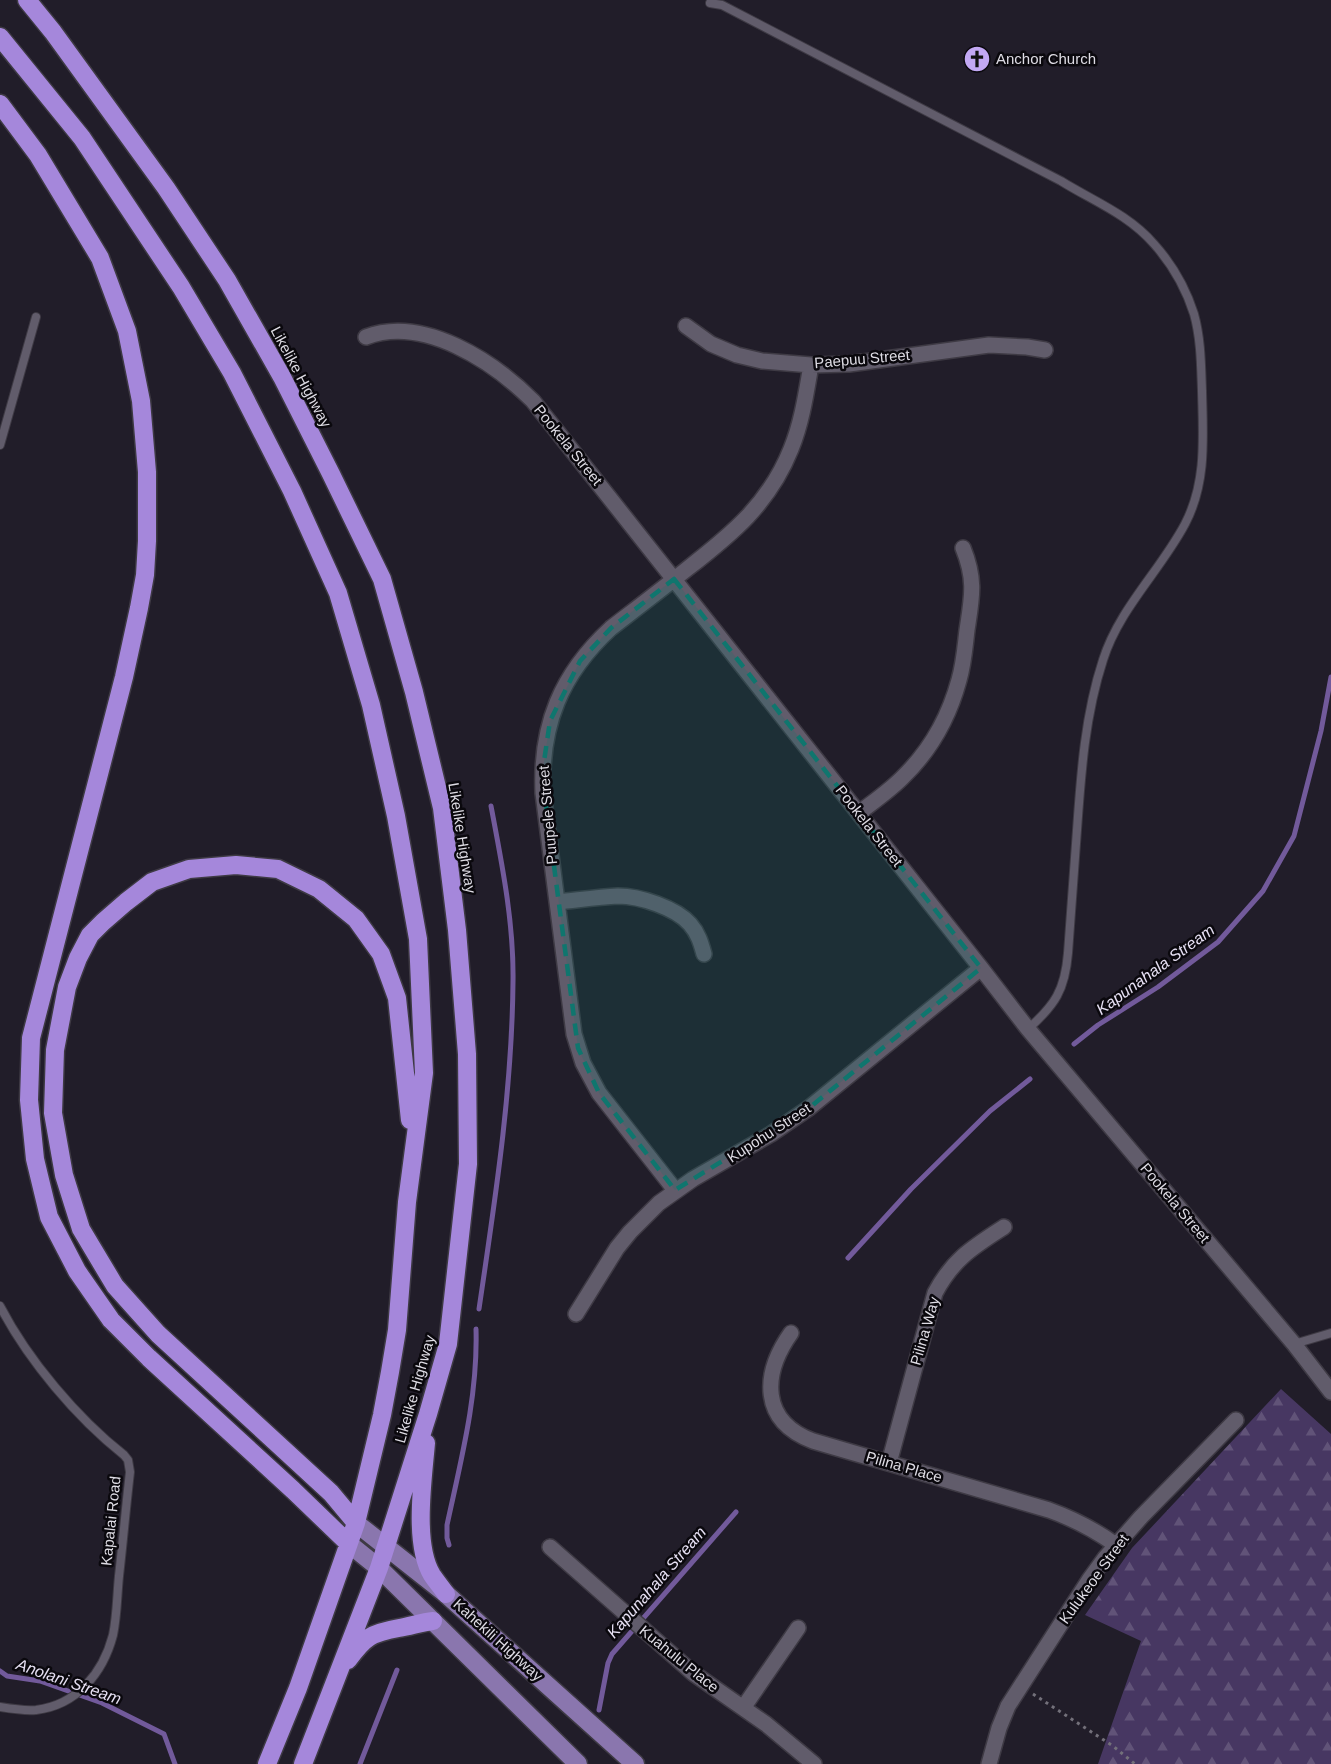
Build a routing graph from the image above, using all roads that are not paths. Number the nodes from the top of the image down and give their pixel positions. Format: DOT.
graph roads {
  1 [pos="27,0"];
  2 [pos="34,0"];
  3 [pos="710,3"];
  4 [pos="53,32"];
  5 [pos="0,37"];
  6 [pos="0,104"];
  7 [pos="36,318"];
  8 [pos="686,326"];
  9 [pos="366,337"];
  10 [pos="1045,350"];
  11 [pos="811,365"];
  12 [pos="0,445"];
  13 [pos="963,548"];
  14 [pos="674,579"];
  15 [pos="859,813"];
  16 [pos="558,902"];
  17 [pos="704,954"];
  18 [pos="981,968"];
  19 [pos="1028,1029"];
  20 [pos="413,1150"];
  21 [pos="675,1190"];
  22 [pos="1004,1227"];
  23 [pos="0,1306"];
  24 [pos="576,1314"];
  25 [pos="791,1333"];
  26 [pos="1331,1333"];
  27 [pos="1294,1344"];
  28 [pos="1331,1392"];
  29 [pos="428,1414"];
  30 [pos="1236,1420"];
  31 [pos="889,1463"];
  32 [pos="356,1523"];
  33 [pos="348,1543"];
  34 [pos="1116,1545"];
  35 [pos="386,1547"];
  36 [pos="550,1547"];
  37 [pos="379,1568"];
  38 [pos="446,1594"];
  39 [pos="433,1620"];
  40 [pos="798,1628"];
  41 [pos="338,1673"];
  42 [pos="0,1707"];
  43 [pos="743,1708"];
  44 [pos="267,1764"];
  45 [pos="303,1764"];
  46 [pos="578,1764"];
  47 [pos="635,1764"];
  48 [pos="814,1764"];
  49 [pos="989,1764"];
  1 -- 4 [label="highway, Likelike Highway"];
  2 -- 4 [label="highway"];
  3 -- 19 [label="lane"];
  4 -- 29 [label="highway, Likelike Highway"];
  5 -- 20 [label="highway, Likelike Highway"];
  6 -- 33 [label="highway"];
  7 -- 12 [label="lane"];
  8 -- 11 [label="street, Paepuu Street"];
  9 -- 14 [label="street, Pookela Street"];
  10 -- 11 [label="street, Paepuu Street"];
  11 -- 14 [label="street, Puupele Street"];
  13 -- 15 [label="street"];
  14 -- 15 [label="street, Pookela Street"];
  14 -- 16 [label="street, Puupele Street"];
  15 -- 18 [label="street, Pookela Street"];
  16 -- 17 [label="street"];
  16 -- 21 [label="street, Puupele Street"];
  18 -- 19 [label="street, Pookela Street"];
  18 -- 21 [label="street, Kupohu Street"];
  19 -- 27 [label="street, Pookela Street"];
  20 -- 32 [label="highway, Likelike Highway"];
  20 -- 32 [label="highway"];
  21 -- 24 [label="street, Kupohu Street"];
  22 -- 31 [label="street, Pilina Way"];
  23 -- 42 [label="lane, Kapalai Road"];
  25 -- 31 [label="street, Pilina Place"];
  26 -- 27 [label="lane"];
  27 -- 28 [label="street, Pookela Street"];
  29 -- 35 [label="highway, Likelike Highway"];
  29 -- 38 [label="highway"];
  30 -- 34 [label="street, Kulukeoe Street"];
  31 -- 34 [label="street, Pilina Place"];
  32 -- 33 [label="highway, Likelike Highway"];
  32 -- 35 [label="main road, Kahekili Highway"];
  33 -- 37 [label="main road, Kahekili Highway"];
  33 -- 44 [label="highway, Likelike Highway"];
  34 -- 49 [label="street, Kulukeoe Street"];
  35 -- 37 [label="highway, Likelike Highway"];
  35 -- 38 [label="main road, Kahekili Highway"];
  36 -- 43 [label="street, Kuahulu Place"];
  37 -- 39 [label="main road, Kahekili Highway"];
  37 -- 41 [label="highway, Likelike Highway"];
  38 -- 47 [label="main road, Kahekili Highway"];
  39 -- 41 [label="highway"];
  39 -- 46 [label="main road, Kahekili Highway"];
  40 -- 43 [label="street"];
  41 -- 45 [label="highway, Likelike Highway"];
  43 -- 48 [label="street, Kuahulu Place"];
}
